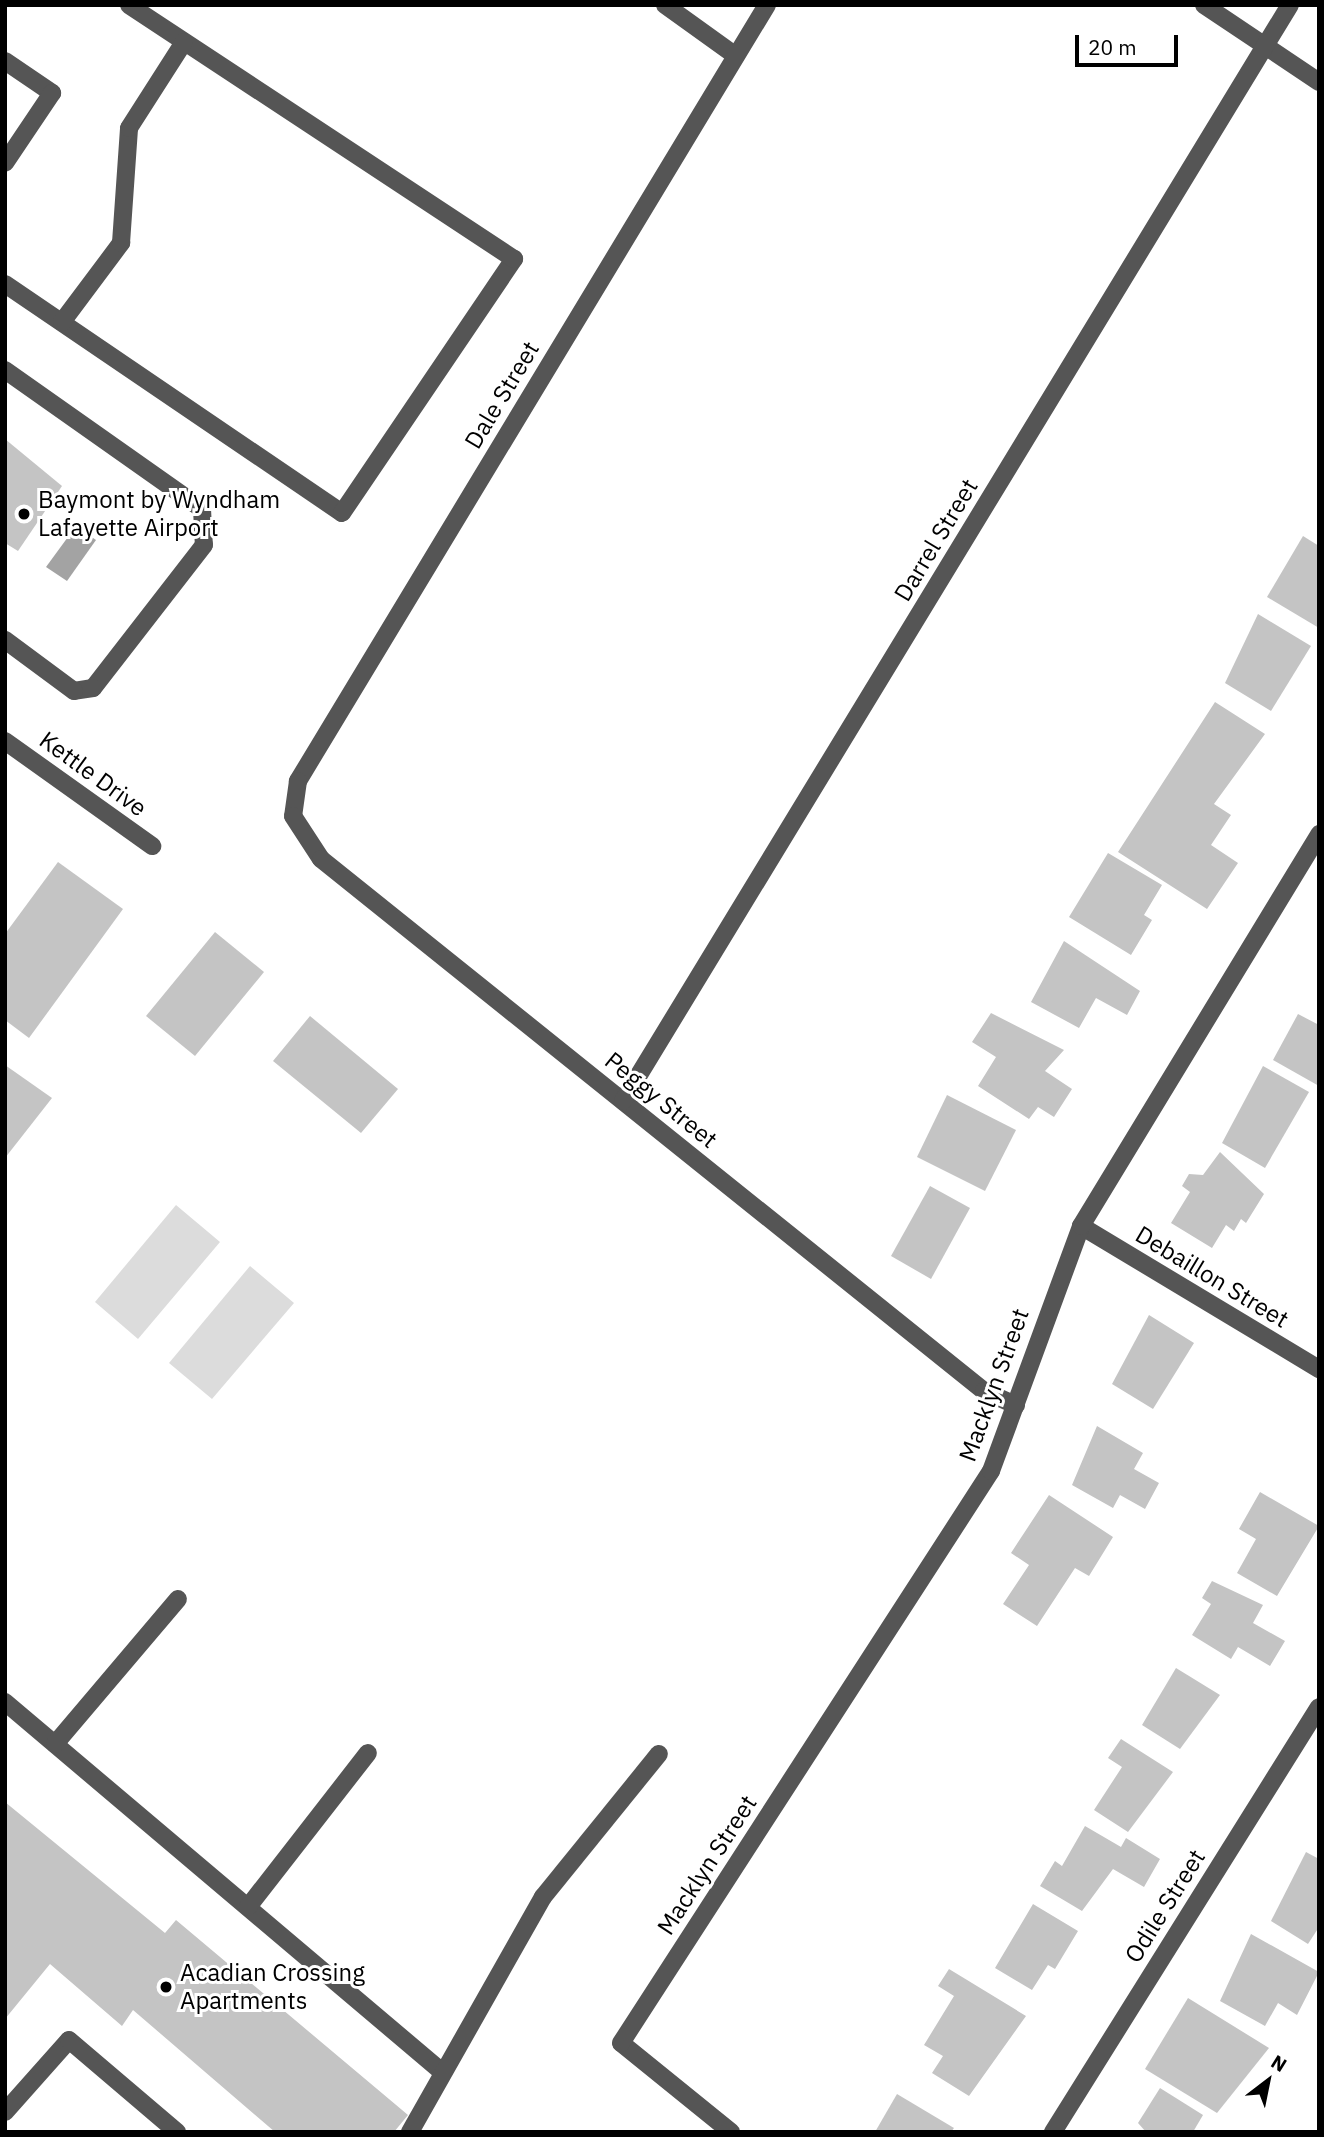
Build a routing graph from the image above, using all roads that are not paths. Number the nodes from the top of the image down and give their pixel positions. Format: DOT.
graph roads {
  1 [pos="129,5"];
  2 [pos="665,5"];
  3 [pos="767,5"];
  4 [pos="1204,5"];
  5 [pos="1290,5"];
  6 [pos="184,41"];
  7 [pos="1265,46"];
  8 [pos="736,56"];
  9 [pos="5,61"];
  10 [pos="1319,82"];
  11 [pos="5,163"];
  12 [pos="5,284"];
  13 [pos="62,322"];
  14 [pos="5,370"];
  15 [pos="5,640"];
  16 [pos="5,741"];
  17 [pos="293,816"];
  18 [pos="1319,834"];
  19 [pos="152,846"];
  20 [pos="623,1101"];
  21 [pos="1081,1226"];
  22 [pos="1319,1369"];
  23 [pos="1016,1405"];
  24 [pos="178,1599"];
  25 [pos="5,1702"];
  26 [pos="1319,1707"];
  27 [pos="55,1744"];
  28 [pos="368,1754"];
  29 [pos="659,1754"];
  30 [pos="248,1908"];
  31 [pos="442,2071"];
  32 [pos="5,2112"];
  33 [pos="177,2132"];
  34 [pos="410,2132"];
  35 [pos="731,2132"];
  36 [pos="1053,2132"];
  1 -- 6 [label="street"];
  2 -- 8 [label="street"];
  3 -- 8 [label="street, Dale Street"];
  4 -- 7 [label="street"];
  5 -- 7 [label="street, Darrel Street"];
  6 -- 13 [label="street"];
  6 -- 13 [label="street"];
  7 -- 10 [label="street"];
  7 -- 20 [label="street, Darrel Street"];
  8 -- 17 [label="street, Dale Street"];
  9 -- 11 [label="street"];
  12 -- 13 [label="street"];
  14 -- 15 [label="street"];
  16 -- 19 [label="street, Kettle Drive"];
  17 -- 20 [label="street, Peggy Street"];
  18 -- 21 [label="street, Macklyn Street"];
  20 -- 23 [label="street, Peggy Street"];
  21 -- 22 [label="street, Debaillon Street"];
  21 -- 23 [label="street, Macklyn Street"];
  23 -- 35 [label="street, Macklyn Street"];
  24 -- 27 [label="street"];
  25 -- 27 [label="street"];
  26 -- 36 [label="street, Odile Street"];
  27 -- 30 [label="street"];
  28 -- 30 [label="street"];
  29 -- 31 [label="street"];
  30 -- 31 [label="street"];
  31 -- 34 [label="street"];
  32 -- 33 [label="street"];
}
